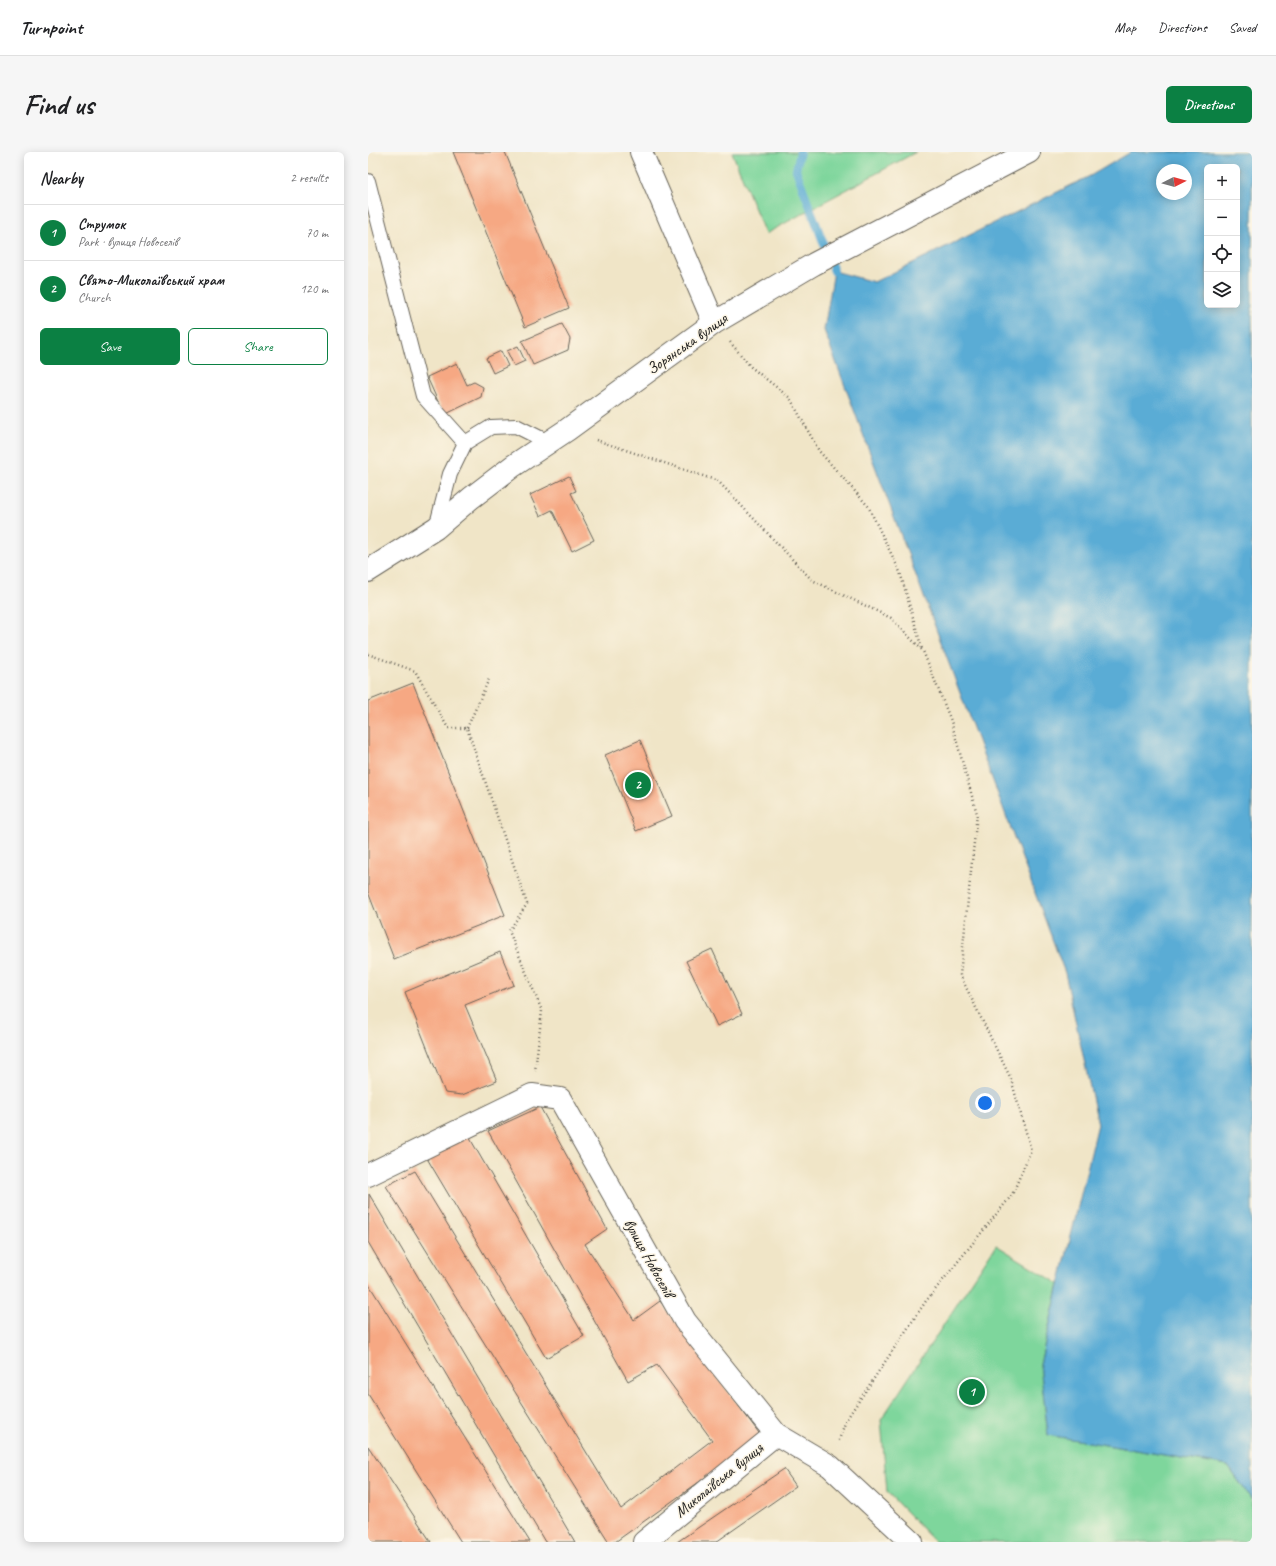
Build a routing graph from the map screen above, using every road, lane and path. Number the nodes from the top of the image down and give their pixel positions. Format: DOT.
graph roads {
  1 [pos="641,152"];
  2 [pos="1029,152"];
  3 [pos="368,181"];
  4 [pos="714,323"];
  5 [pos="567,430"];
  6 [pos="548,442"];
  7 [pos="465,443"];
  8 [pos="436,528"];
  9 [pos="368,571"];
  10 [pos="923,651"];
  11 [pos="368,654"];
  12 [pos="489,679"];
  13 [pos="467,728"];
  14 [pos="532,1095"];
  15 [pos="368,1175"];
  16 [pos="776,1434"];
  17 [pos="830,1466"];
  18 [pos="644,1542"];
  19 [pos="912,1542"];
  1 -- 4 [label="street"];
  2 -- 4 [label="street, Зорянська вулиця"];
  3 -- 7 [label="lane"];
  4 -- 5 [label="street, Зорянська вулиця"];
  4 -- 10 [label="path"];
  5 -- 6 [label="street, Зорянська вулиця"];
  5 -- 10 [label="path"];
  6 -- 7 [label="lane"];
  6 -- 8 [label="street, Зорянська вулиця"];
  7 -- 8 [label="lane"];
  8 -- 9 [label="street, Зорянська вулиця"];
  10 -- 17 [label="path"];
  11 -- 13 [label="path"];
  12 -- 13 [label="path"];
  13 -- 14 [label="path"];
  14 -- 15 [label="street"];
  14 -- 16 [label="street, вулиця Новоселів"];
  16 -- 17 [label="street, вулиця Новоселів"];
  16 -- 18 [label="street, Миколаївська вулиця"];
  17 -- 19 [label="street, вулиця Новоселів"];
}
